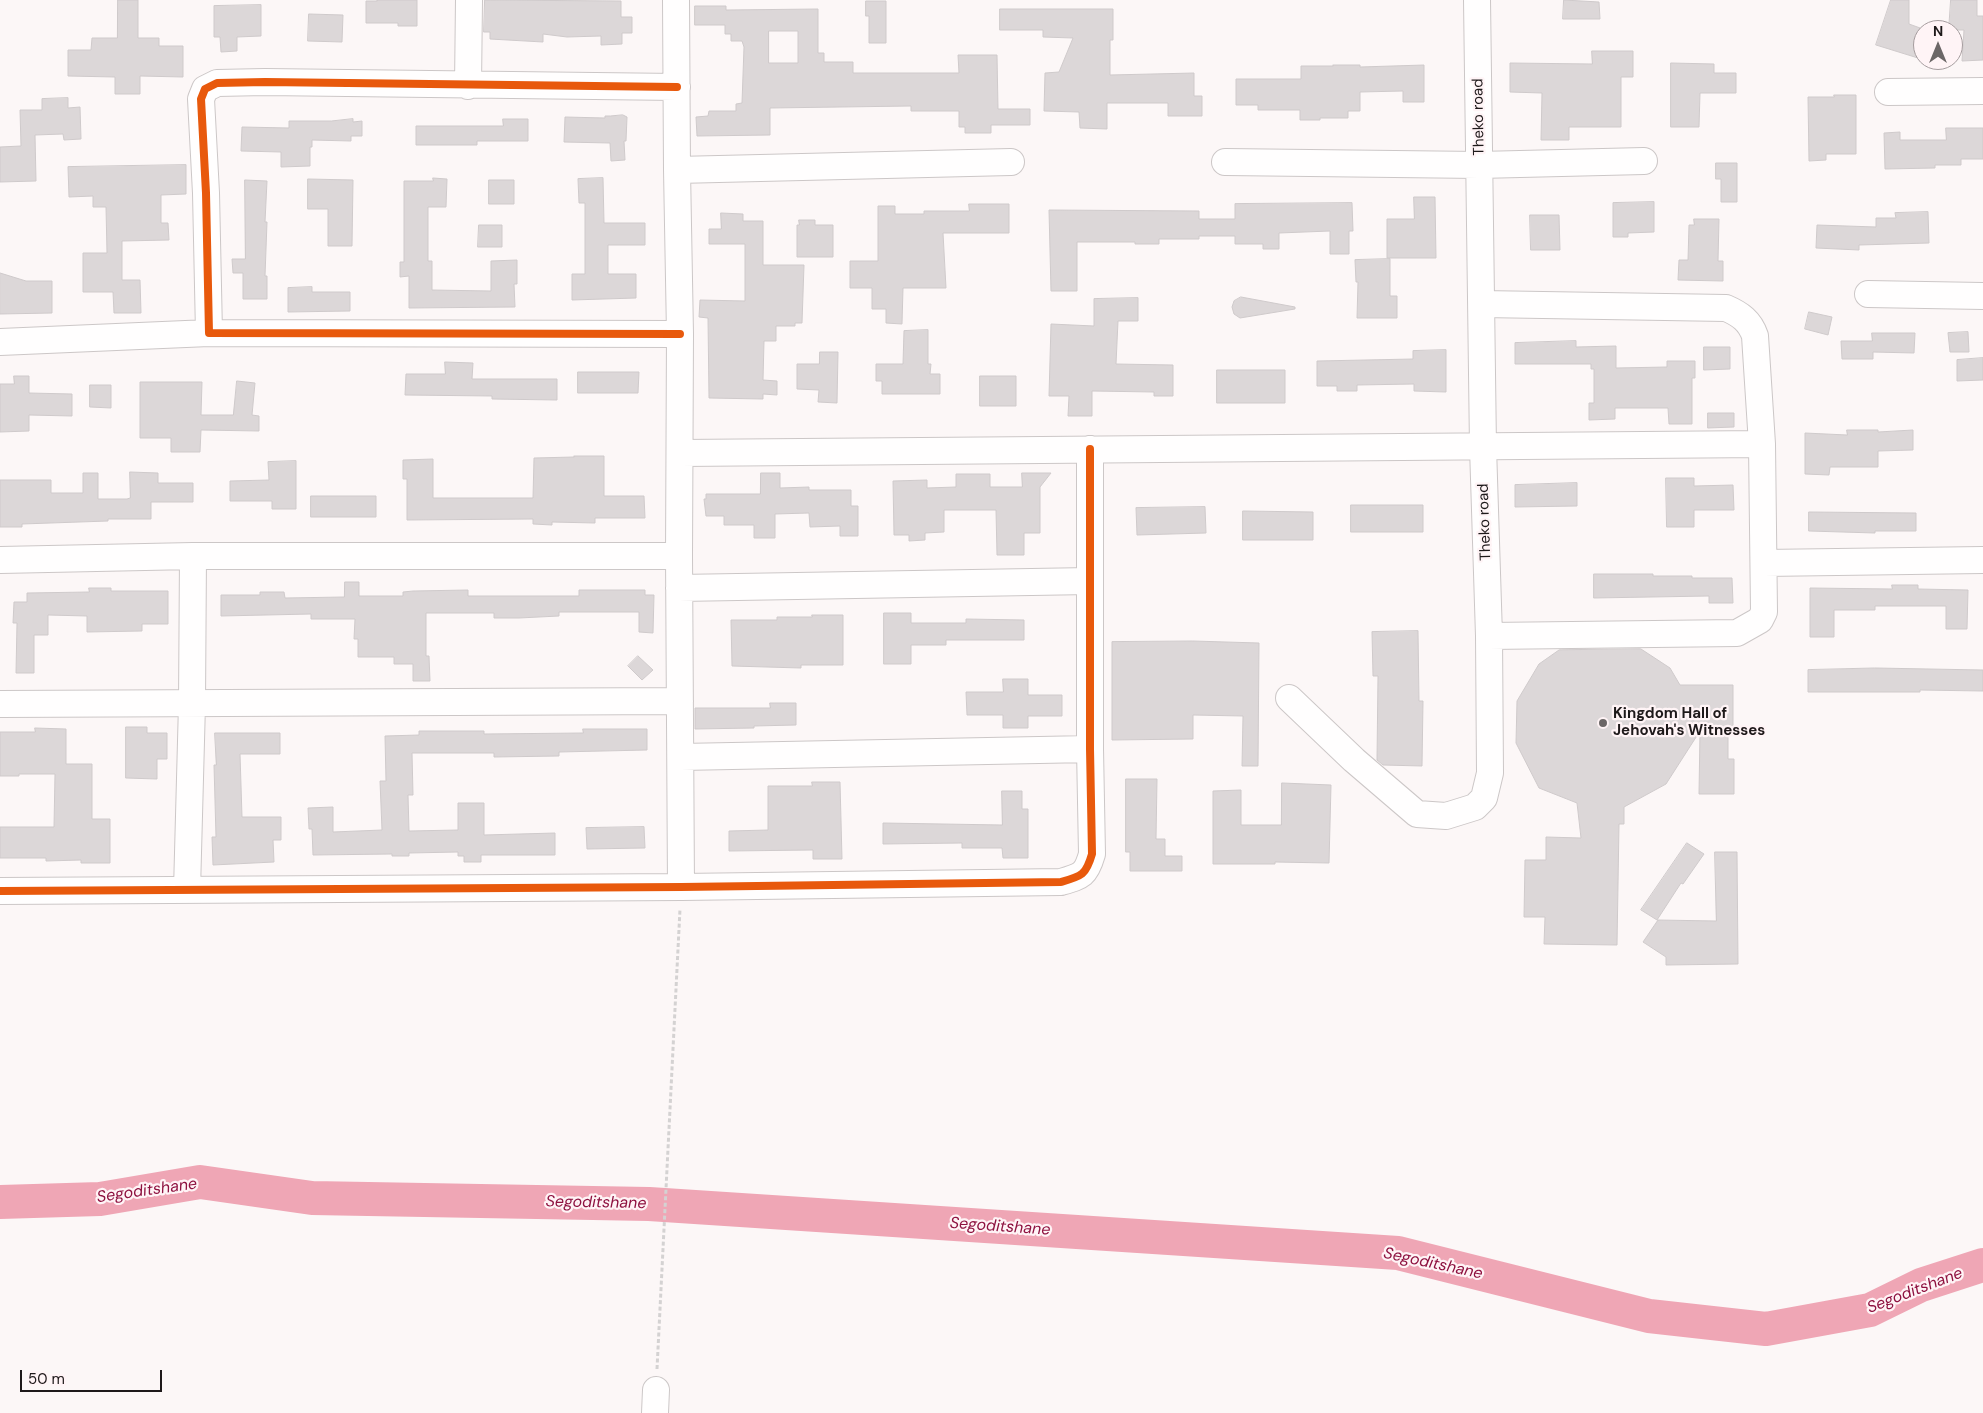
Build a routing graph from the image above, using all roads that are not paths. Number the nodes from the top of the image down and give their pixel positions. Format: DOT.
graph roads {
  1 [pos="469,0"];
  2 [pos="676,0"];
  3 [pos="1477,0"];
  4 [pos="468,86"];
  5 [pos="677,88"];
  6 [pos="1888,92"];
  7 [pos="1983,92"];
  8 [pos="1644,161"];
  9 [pos="1011,162"];
  10 [pos="1225,162"];
  11 [pos="1479,165"];
  12 [pos="677,170"];
  13 [pos="1868,294"];
  14 [pos="1983,296"];
  15 [pos="1482,304"];
  16 [pos="209,333"];
  17 [pos="680,334"];
  18 [pos="0,342"];
  19 [pos="1762,444"];
  20 [pos="1483,447"];
  21 [pos="1090,449"];
  22 [pos="681,453"];
  23 [pos="193,556"];
  24 [pos="679,556"];
  25 [pos="0,560"];
  26 [pos="1983,560"];
  27 [pos="1764,563"];
  28 [pos="1090,581"];
  29 [pos="679,588"];
  30 [pos="1489,636"];
  31 [pos="1289,698"];
  32 [pos="680,701"];
  33 [pos="0,704"];
  34 [pos="192,704"];
  35 [pos="1090,749"];
  36 [pos="681,757"];
  37 [pos="681,887"];
  38 [pos="186,890"];
  39 [pos="0,891"];
  1 -- 4 [label="street"];
  2 -- 5 [label="street"];
  3 -- 11 [label="street, Theko road"];
  4 -- 5 [label="street"];
  4 -- 16 [label="street"];
  5 -- 12 [label="street"];
  6 -- 7 [label="street"];
  8 -- 11 [label="street"];
  9 -- 12 [label="street"];
  10 -- 11 [label="street"];
  11 -- 15 [label="street, Theko road"];
  12 -- 17 [label="street"];
  13 -- 14 [label="street"];
  15 -- 19 [label="street"];
  15 -- 20 [label="street, Theko road"];
  16 -- 17 [label="street"];
  16 -- 18 [label="street"];
  17 -- 22 [label="street"];
  19 -- 20 [label="street"];
  19 -- 27 [label="street"];
  20 -- 21 [label="street"];
  20 -- 30 [label="street, Theko road"];
  21 -- 22 [label="street"];
  21 -- 28 [label="street"];
  22 -- 24 [label="street"];
  23 -- 24 [label="street"];
  23 -- 25 [label="street"];
  23 -- 34 [label="street"];
  24 -- 29 [label="street"];
  26 -- 27 [label="street"];
  27 -- 30 [label="street"];
  28 -- 29 [label="street"];
  28 -- 35 [label="street"];
  29 -- 32 [label="street"];
  30 -- 31 [label="street, Theko road"];
  32 -- 34 [label="street"];
  32 -- 36 [label="street"];
  33 -- 34 [label="street"];
  34 -- 38 [label="street"];
  35 -- 36 [label="street"];
  35 -- 37 [label="street"];
  36 -- 37 [label="street"];
  37 -- 38 [label="street"];
  38 -- 39 [label="street"];
}
